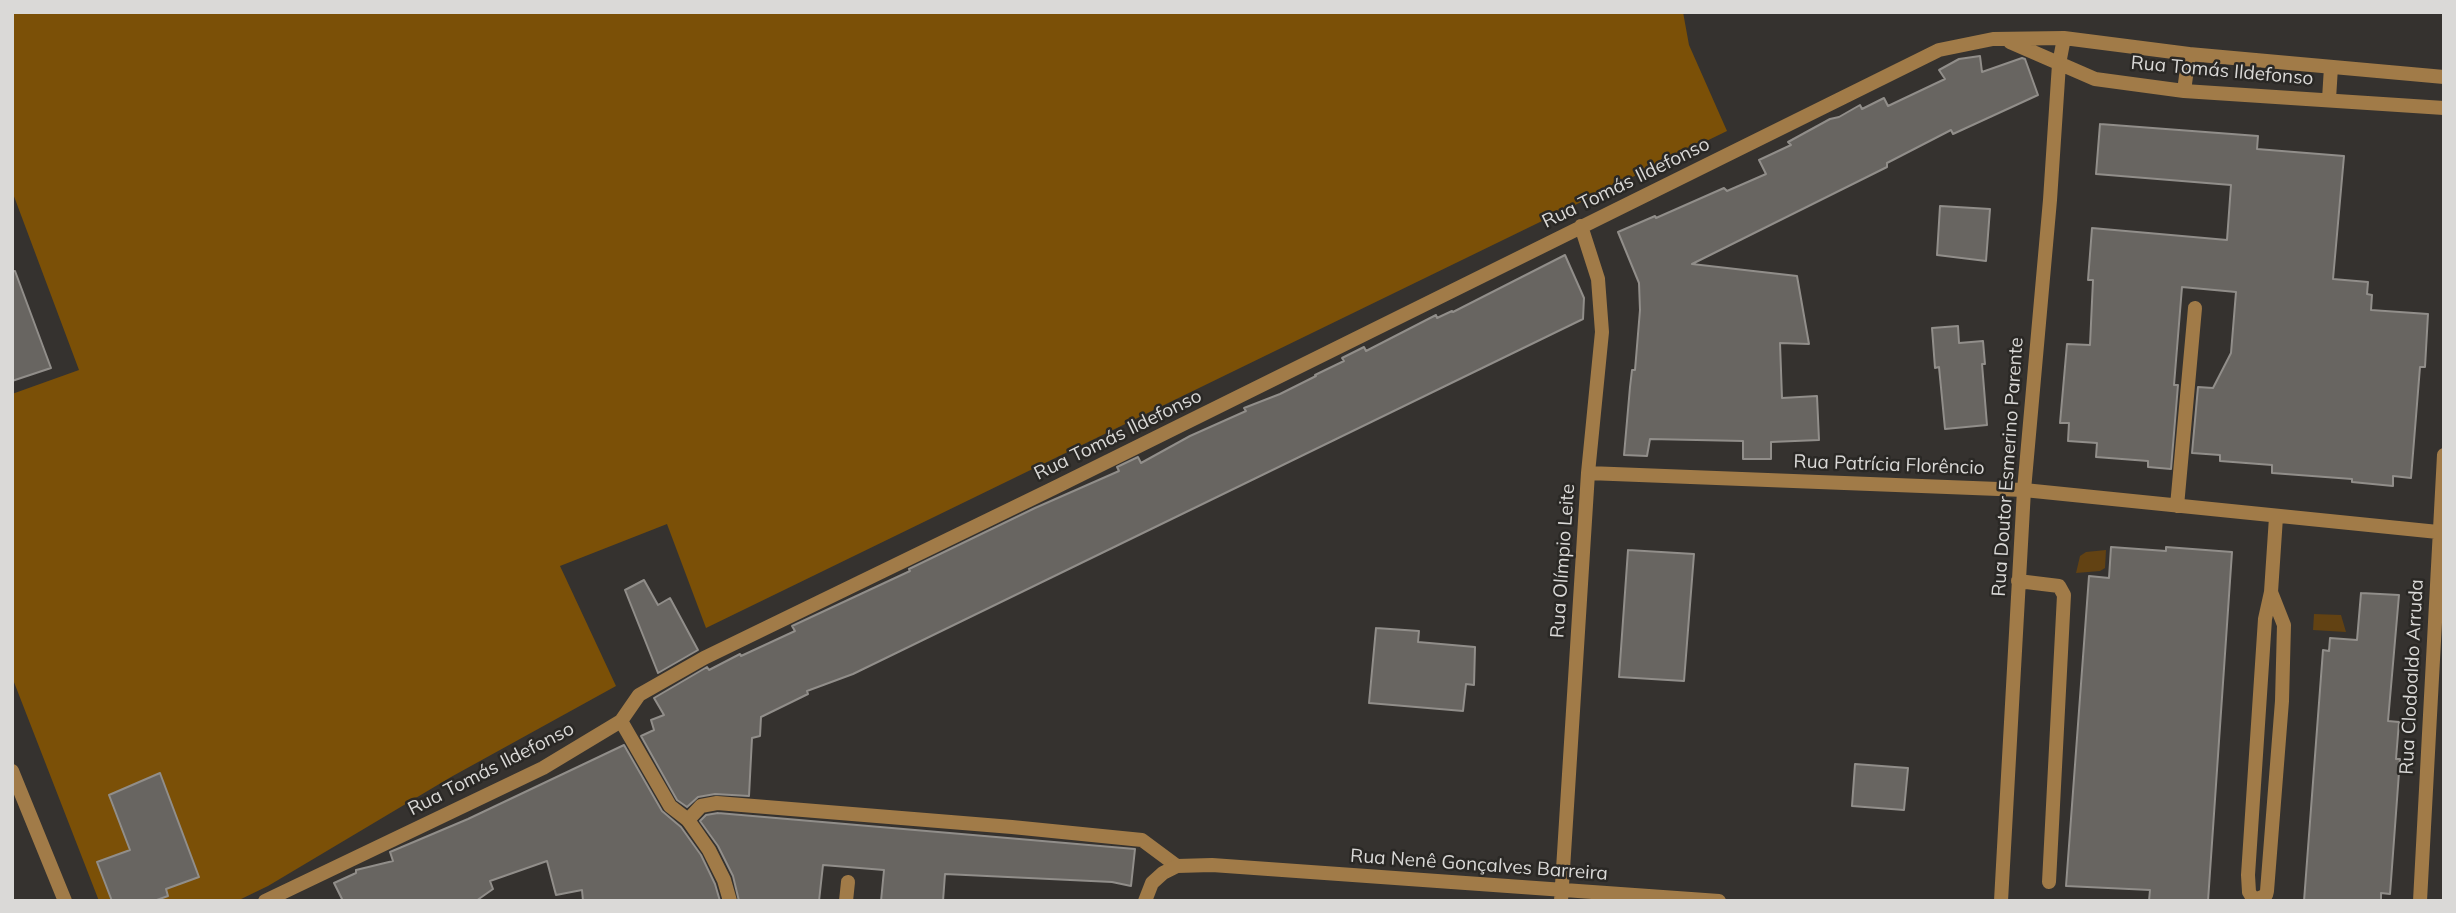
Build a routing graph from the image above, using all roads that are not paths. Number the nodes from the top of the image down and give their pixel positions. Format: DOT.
graph roads {
  1 [pos="2064,38"];
  2 [pos="2006,40"];
  3 [pos="2189,54"];
  4 [pos="2059,64"];
  5 [pos="2331,67"];
  6 [pos="2444,78"];
  7 [pos="2184,91"];
  8 [pos="2329,99"];
  9 [pos="2444,108"];
  10 [pos="1581,226"];
  11 [pos="2195,308"];
  12 [pos="2444,455"];
  13 [pos="1588,473"];
  14 [pos="2024,489"];
  15 [pos="2176,506"];
  16 [pos="2276,517"];
  17 [pos="2438,532"];
  18 [pos="2018,581"];
  19 [pos="2270,592"];
  20 [pos="2261,698"];
  21 [pos="2282,701"];
  22 [pos="621,721"];
  23 [pos="12,771"];
  24 [pos="2255,772"];
  25 [pos="2277,774"];
  26 [pos="688,820"];
  27 [pos="2250,844"];
  28 [pos="2272,846"];
  29 [pos="1177,866"];
  30 [pos="848,882"];
  31 [pos="2049,882"];
  32 [pos="1562,896"];
  33 [pos="271,899"];
  34 [pos="65,901"];
  35 [pos="730,901"];
  36 [pos="846,901"];
  37 [pos="1145,901"];
  38 [pos="1719,901"];
  39 [pos="2001,901"];
  40 [pos="2420,901"];
  1 -- 2 [label="street, Rua Tomás Ildefonso"];
  1 -- 3 [label="street, Rua Tomás Ildefonso"];
  1 -- 4 [label="street, Rua Doutor Esmerino Parente"];
  2 -- 4 [label="street, Rua Tomás Ildefonso"];
  2 -- 10 [label="street, Rua Tomás Ildefonso"];
  3 -- 5 [label="street, Rua Tomás Ildefonso"];
  3 -- 7 [label="street"];
  4 -- 7 [label="street, Rua Tomás Ildefonso"];
  4 -- 14 [label="street, Rua Doutor Esmerino Parente"];
  5 -- 6 [label="street, Rua Tomás Ildefonso"];
  5 -- 8 [label="street"];
  7 -- 8 [label="street, Rua Tomás Ildefonso"];
  8 -- 9 [label="street, Rua Tomás Ildefonso"];
  10 -- 13 [label="street, Rua Olímpio Leite"];
  10 -- 22 [label="street, Rua Tomás Ildefonso"];
  11 -- 15 [label="street"];
  12 -- 17 [label="street, Rua Clodoaldo Arruda"];
  13 -- 14 [label="street, Rua Patrícia Florêncio"];
  13 -- 32 [label="street, Rua Olímpio Leite"];
  14 -- 15 [label="street, Rua Patrícia Florêncio"];
  14 -- 18 [label="street, Rua Doutor Esmerino Parente"];
  15 -- 16 [label="street, Rua Patrícia Florêncio"];
  16 -- 17 [label="street, Rua Patrícia Florêncio"];
  16 -- 19 [label="street"];
  17 -- 40 [label="street, Rua Clodoaldo Arruda"];
  18 -- 31 [label="street"];
  18 -- 39 [label="street, Rua Doutor Esmerino Parente"];
  19 -- 20 [label="street"];
  19 -- 21 [label="street"];
  20 -- 21 [label="street"];
  20 -- 24 [label="street"];
  21 -- 25 [label="street"];
  22 -- 26 [label="street"];
  22 -- 33 [label="street, Rua Tomás Ildefonso"];
  23 -- 34 [label="street"];
  24 -- 25 [label="street"];
  24 -- 27 [label="street"];
  25 -- 28 [label="street"];
  26 -- 29 [label="street"];
  26 -- 35 [label="street"];
  27 -- 28 [label="street"];
  27 -- 28 [label="street"];
  29 -- 32 [label="street, Rua Nenê Gonçalves Barreira"];
  29 -- 37 [label="street"];
  30 -- 36 [label="street"];
  32 -- 38 [label="street, Rua Nenê Gonçalves Barreira"];
}
